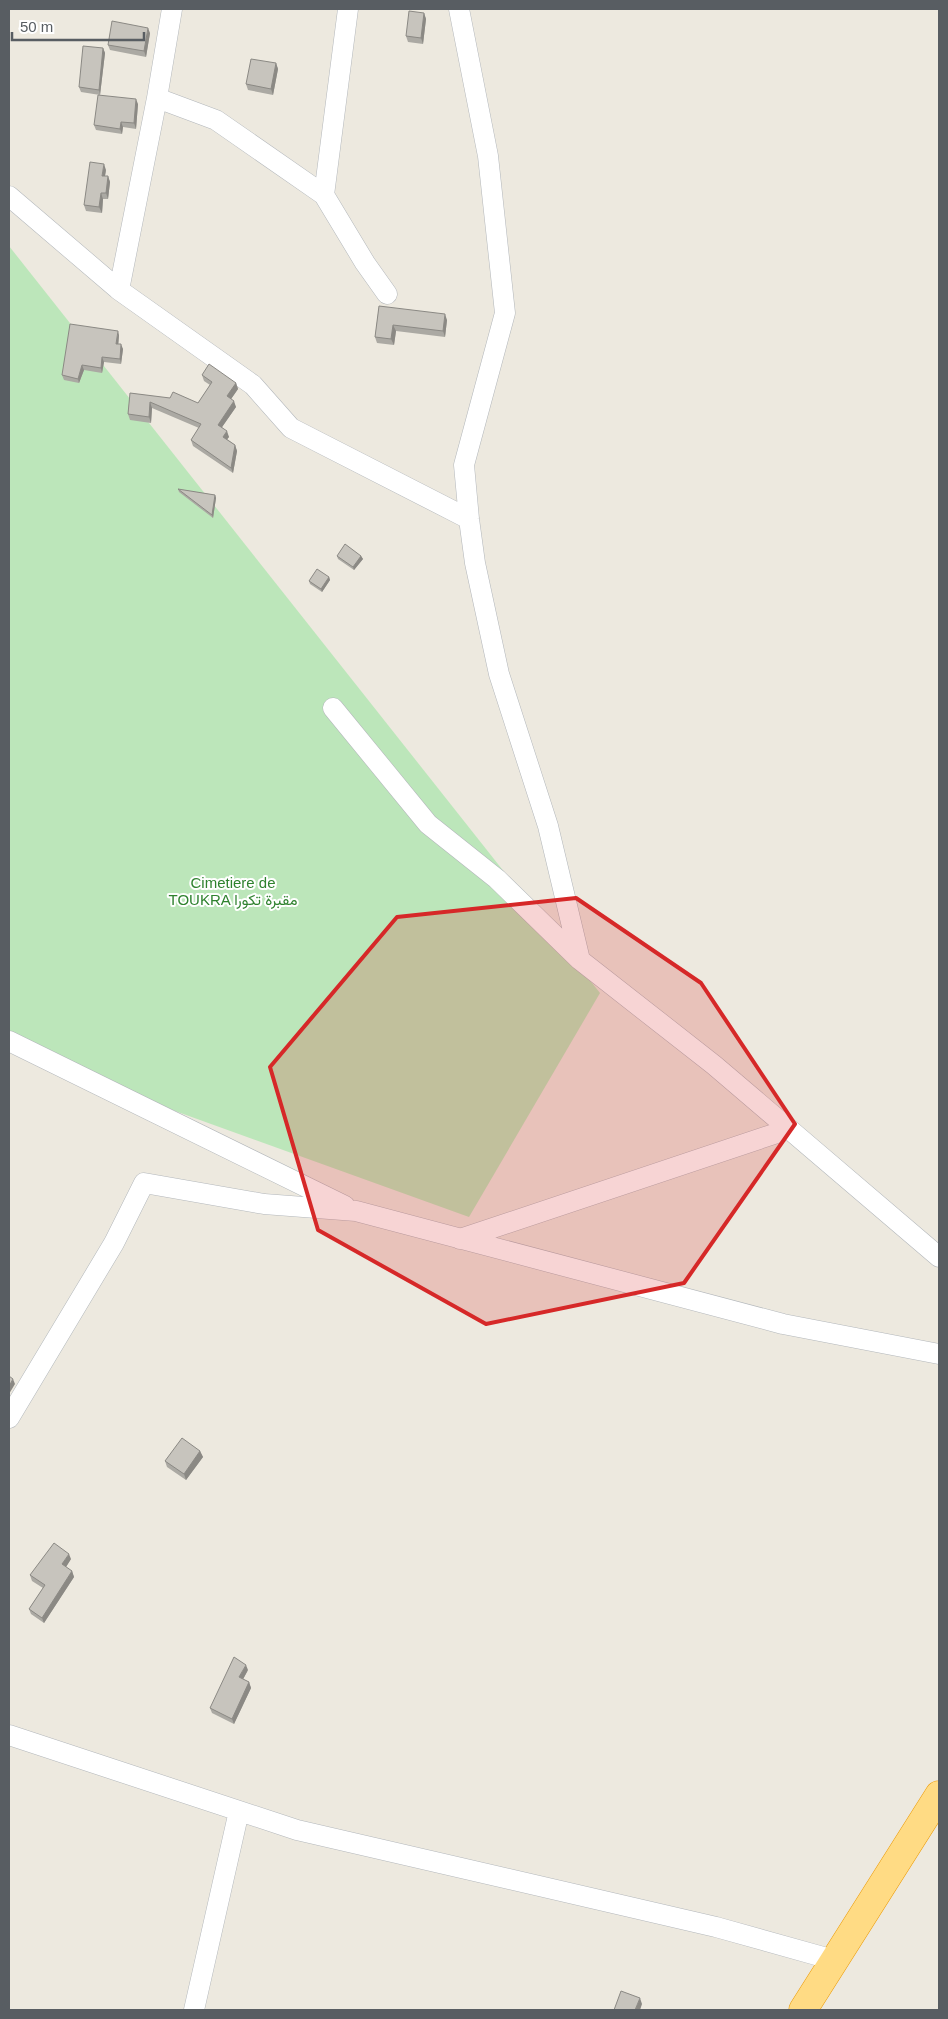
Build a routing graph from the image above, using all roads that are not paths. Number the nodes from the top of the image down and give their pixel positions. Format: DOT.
graph roads {
  1 [pos="172,9"];
  2 [pos="348,9"];
  3 [pos="459,9"];
  4 [pos="157,98"];
  5 [pos="9,196"];
  6 [pos="324,196"];
  7 [pos="119,290"];
  8 [pos="387,294"];
  9 [pos="469,519"];
  10 [pos="333,708"];
  11 [pos="580,960"];
  12 [pos="9,1041"];
  13 [pos="789,1129"];
  14 [pos="356,1211"];
  15 [pos="460,1239"];
  16 [pos="939,1257"];
  17 [pos="939,1354"];
  18 [pos="9,1418"];
  19 [pos="9,1735"];
  20 [pos="936,1807"];
  21 [pos="239,1811"];
  22 [pos="834,1960"];
  23 [pos="194,2010"];
  24 [pos="803,2010"];
  1 -- 4 [label="street"];
  2 -- 6 [label="street"];
  3 -- 9 [label="street"];
  4 -- 6 [label="street"];
  4 -- 7 [label="street"];
  5 -- 7 [label="street"];
  6 -- 8 [label="street"];
  7 -- 9 [label="street"];
  9 -- 11 [label="street"];
  10 -- 11 [label="street"];
  11 -- 13 [label="street"];
  12 -- 14 [label="street"];
  13 -- 15 [label="street"];
  13 -- 16 [label="street"];
  14 -- 15 [label="street"];
  14 -- 18 [label="street"];
  15 -- 17 [label="street"];
  19 -- 21 [label="street"];
  20 -- 22 [label="highway"];
  21 -- 22 [label="street"];
  21 -- 23 [label="street"];
  22 -- 24 [label="highway"];
}
